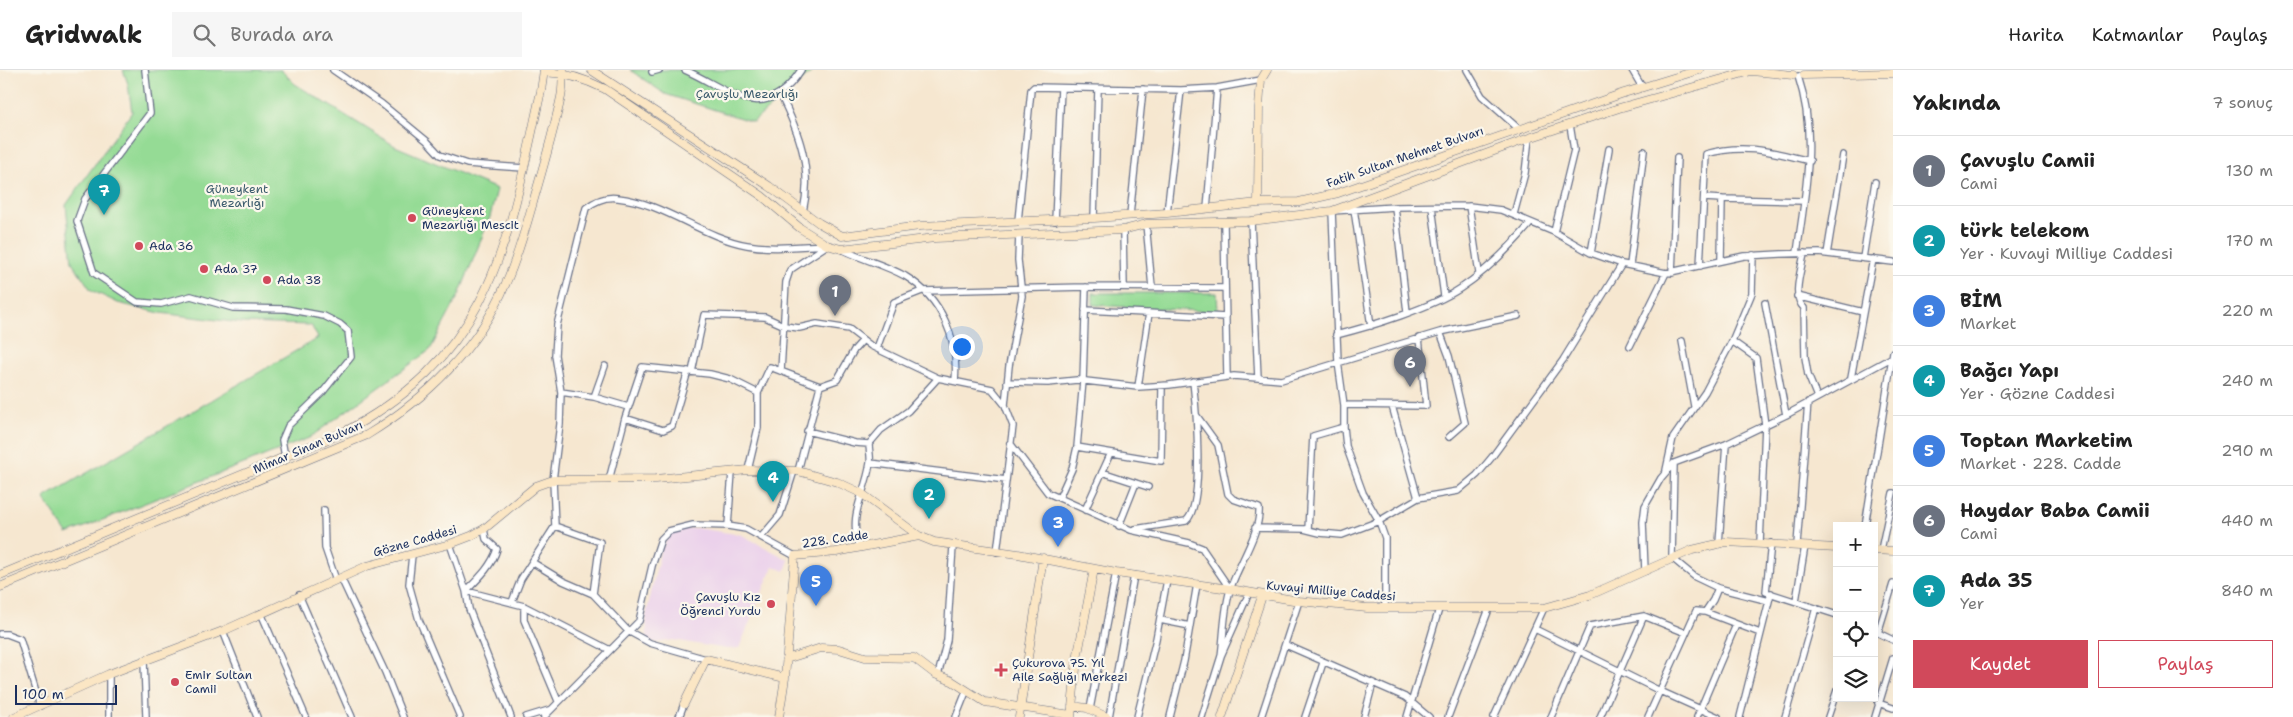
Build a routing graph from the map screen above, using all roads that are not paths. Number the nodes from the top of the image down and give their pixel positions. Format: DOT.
graph roads {
  1 [pos="145,70"];
  2 [pos="333,70"];
  3 [pos="591,70"];
  4 [pos="659,70"];
  5 [pos="684,70"];
  6 [pos="801,70"];
  7 [pos="1267,70"];
  8 [pos="1467,70"];
  9 [pos="1632,70"];
  10 [pos="1699,70"];
  11 [pos="544,71"];
  12 [pos="563,71"];
  13 [pos="652,72"];
  14 [pos="1798,73"];
  15 [pos="1893,73"];
  16 [pos="1261,80"];
  17 [pos="1642,87"];
  18 [pos="1062,88"];
  19 [pos="1217,88"];
  20 [pos="1098,89"];
  21 [pos="1143,89"];
  22 [pos="1181,90"];
  23 [pos="780,94"];
  24 [pos="1570,125"];
  25 [pos="1520,130"];
  26 [pos="1529,138"];
  27 [pos="1609,148"];
  28 [pos="1644,151"];
  29 [pos="1843,155"];
  30 [pos="1677,158"];
  31 [pos="1810,161"];
  32 [pos="524,168"];
  33 [pos="1875,182"];
  34 [pos="1704,198"];
  35 [pos="1722,199"];
  36 [pos="1804,201"];
  37 [pos="1258,203"];
  38 [pos="1469,206"];
  39 [pos="1395,207"];
  40 [pos="1432,207"];
  41 [pos="1207,209"];
  42 [pos="1354,209"];
  43 [pos="1332,211"];
  44 [pos="803,212"];
  45 [pos="1167,213"];
  46 [pos="1514,214"];
  47 [pos="1130,215"];
  48 [pos="1094,218"];
  49 [pos="1018,221"];
  50 [pos="1055,221"];
  51 [pos="1251,221"];
  52 [pos="1224,222"];
  53 [pos="1531,223"];
  54 [pos="1146,224"];
  55 [pos="1123,230"];
  56 [pos="1554,232"];
  57 [pos="1019,234"];
  58 [pos="827,245"];
  59 [pos="841,249"];
  60 [pos="1797,253"];
  61 [pos="1804,253"];
  62 [pos="1591,254"];
  63 [pos="1827,254"];
  64 [pos="1753,255"];
  65 [pos="1863,258"];
  66 [pos="1873,259"];
  67 [pos="1721,260"];
  68 [pos="1893,262"];
  69 [pos="1622,264"];
  70 [pos="1630,265"];
  71 [pos="1700,266"];
  72 [pos="1479,273"];
  73 [pos="1669,273"];
  74 [pos="1086,287"];
  75 [pos="1124,287"];
  76 [pos="1152,287"];
  77 [pos="1021,288"];
  78 [pos="1225,288"];
  79 [pos="922,291"];
  80 [pos="1444,296"];
  81 [pos="1797,296"];
  82 [pos="1765,303"];
  83 [pos="1085,310"];
  84 [pos="1407,312"];
  85 [pos="1863,312"];
  86 [pos="1149,313"];
  87 [pos="1518,316"];
  88 [pos="1226,317"];
  89 [pos="785,326"];
  90 [pos="1371,326"];
  91 [pos="1440,332"];
  92 [pos="1336,336"];
  93 [pos="1419,338"];
  94 [pos="863,340"];
  95 [pos="1682,341"];
  96 [pos="1732,341"];
  97 [pos="1630,346"];
  98 [pos="877,348"];
  99 [pos="1893,355"];
  100 [pos="1338,362"];
  101 [pos="605,366"];
  102 [pos="781,371"];
  103 [pos="690,372"];
  104 [pos="1227,377"];
  105 [pos="938,378"];
  106 [pos="1258,378"];
  107 [pos="1851,378"];
  108 [pos="955,381"];
  109 [pos="1083,381"];
  110 [pos="1193,381"];
  111 [pos="1007,382"];
  112 [pos="820,386"];
  113 [pos="1162,386"];
  114 [pos="1138,387"];
  115 [pos="561,392"];
  116 [pos="758,393"];
  117 [pos="594,397"];
  118 [pos="1817,397"];
  119 [pos="1808,402"];
  120 [pos="1006,404"];
  121 [pos="1344,405"];
  122 [pos="1392,406"];
  123 [pos="1694,406"];
  124 [pos="628,407"];
  125 [pos="1786,415"];
  126 [pos="1197,416"];
  127 [pos="625,418"];
  128 [pos="1765,425"];
  129 [pos="1344,427"];
  130 [pos="807,431"];
  131 [pos="1449,437"];
  132 [pos="1010,443"];
  133 [pos="869,444"];
  134 [pos="1726,444"];
  135 [pos="1077,447"];
  136 [pos="1111,452"];
  137 [pos="285,457"];
  138 [pos="870,463"];
  139 [pos="1674,463"];
  140 [pos="748,470"];
  141 [pos="1666,470"];
  142 [pos="796,471"];
  143 [pos="732,472"];
  144 [pos="1102,472"];
  145 [pos="553,480"];
  146 [pos="609,480"];
  147 [pos="1006,480"];
  148 [pos="1136,483"];
  149 [pos="1148,487"];
  150 [pos="861,493"];
  151 [pos="1893,494"];
  152 [pos="1059,498"];
  153 [pos="1418,498"];
  154 [pos="324,510"];
  155 [pos="1085,510"];
  156 [pos="1379,520"];
  157 [pos="1866,522"];
  158 [pos="555,526"];
  159 [pos="728,526"];
  160 [pos="1119,526"];
  161 [pos="1255,528"];
  162 [pos="484,529"];
  163 [pos="1131,530"];
  164 [pos="1308,530"];
  165 [pos="762,536"];
  166 [pos="920,536"];
  167 [pos="1760,543"];
  168 [pos="1771,543"];
  169 [pos="450,544"];
  170 [pos="1720,544"];
  171 [pos="1801,545"];
  172 [pos="953,546"];
  173 [pos="860,548"];
  174 [pos="1833,548"];
  175 [pos="1878,550"];
  176 [pos="1893,551"];
  177 [pos="996,552"];
  178 [pos="412,555"];
  179 [pos="795,556"];
  180 [pos="1043,558"];
  181 [pos="1672,558"];
  182 [pos="532,562"];
  183 [pos="1094,569"];
  184 [pos="1645,571"];
  185 [pos="1116,573"];
  186 [pos="0,575"];
  187 [pos="1134,575"];
  188 [pos="338,579"];
  189 [pos="1166,580"];
  190 [pos="1196,584"];
  191 [pos="1893,584"];
  192 [pos="0,587"];
  193 [pos="1718,588"];
  194 [pos="1230,589"];
  195 [pos="466,591"];
  196 [pos="1249,593"];
  197 [pos="1771,593"];
  198 [pos="594,594"];
  199 [pos="299,595"];
  200 [pos="1262,596"];
  201 [pos="1299,601"];
  202 [pos="1769,601"];
  203 [pos="1796,601"];
  204 [pos="512,602"];
  205 [pos="524,606"];
  206 [pos="1384,608"];
  207 [pos="1544,608"];
  208 [pos="1816,608"];
  209 [pos="1439,609"];
  210 [pos="1489,609"];
  211 [pos="1705,612"];
  212 [pos="1833,612"];
  213 [pos="261,613"];
  214 [pos="1644,616"];
  215 [pos="1160,620"];
  216 [pos="1736,625"];
  217 [pos="1190,626"];
  218 [pos="1878,626"];
  219 [pos="1535,629"];
  220 [pos="222,631"];
  221 [pos="628,631"];
  222 [pos="1686,633"];
  223 [pos="1760,633"];
  224 [pos="1878,633"];
  225 [pos="0,634"];
  226 [pos="1893,640"];
  227 [pos="1286,645"];
  228 [pos="1580,649"];
  229 [pos="610,650"];
  230 [pos="1221,656"];
  231 [pos="706,659"];
  232 [pos="786,660"];
  233 [pos="144,661"];
  234 [pos="1893,661"];
  235 [pos="1323,663"];
  236 [pos="1620,671"];
  237 [pos="109,674"];
  238 [pos="938,675"];
  239 [pos="785,678"];
  240 [pos="1373,683"];
  241 [pos="1660,691"];
  242 [pos="966,692"];
  243 [pos="558,701"];
  244 [pos="1833,702"];
  245 [pos="1411,703"];
  246 [pos="1878,703"];
  247 [pos="684,704"];
  248 [pos="40,706"];
  249 [pos="1072,706"];
  250 [pos="1020,708"];
  251 [pos="1893,708"];
  252 [pos="1090,709"];
  253 [pos="1701,709"];
  254 [pos="549,710"];
  255 [pos="1071,716"];
  256 [pos="14,717"];
  257 [pos="109,717"];
  258 [pos="146,717"];
  259 [pos="257,717"];
  260 [pos="306,717"];
  261 [pos="352,717"];
  262 [pos="403,717"];
  263 [pos="460,717"];
  264 [pos="511,717"];
  265 [pos="526,717"];
  266 [pos="544,717"];
  267 [pos="679,717"];
  268 [pos="779,717"];
  269 [pos="956,717"];
  270 [pos="1019,717"];
  271 [pos="1108,717"];
  272 [pos="1137,717"];
  273 [pos="1170,717"];
  274 [pos="1202,717"];
  275 [pos="1222,717"];
  276 [pos="1261,717"];
  277 [pos="1305,717"];
  278 [pos="1364,717"];
  279 [pos="1407,717"];
  280 [pos="1429,717"];
  281 [pos="1448,717"];
  282 [pos="1494,717"];
  283 [pos="1551,717"];
  284 [pos="1600,717"];
  285 [pos="1648,717"];
  286 [pos="1697,717"];
  287 [pos="1718,717"];
  288 [pos="1740,717"];
  289 [pos="1785,717"];
  290 [pos="1828,717"];
  291 [pos="1875,717"];
  1 -- 137 [label="street"];
  2 -- 32 [label="street"];
  3 -- 44 [label="main road, Fatih Sultan Mehmet Bulvarı"];
  4 -- 13 [label="street"];
  5 -- 23 [label="street"];
  6 -- 23 [label="street"];
  7 -- 16 [label="main road"];
  8 -- 25 [label="street"];
  9 -- 17 [label="street"];
  10 -- 17 [label="main road, Fatih Sultan Mehmet Bulvarı"];
  11 -- 12 [label="main road"];
  11 -- 32 [label="main road, Mimar Sinan Bulvarı"];
  12 -- 58 [label="main road"];
  12 -- 192 [label="main road, Mimar Sinan Bulvarı"];
  14 -- 15 [label="main road, Fatih Sultan Mehmet Bulvarı"];
  14 -- 24 [label="main road, Fatih Sultan Mehmet Bulvarı"];
  14 -- 31 [label="street"];
  16 -- 19 [label="street"];
  16 -- 37 [label="main road"];
  17 -- 25 [label="main road, Fatih Sultan Mehmet Bulvarı"];
  18 -- 20 [label="street"];
  18 -- 49 [label="street"];
  18 -- 50 [label="street"];
  19 -- 22 [label="street"];
  19 -- 41 [label="street"];
  20 -- 21 [label="street"];
  20 -- 48 [label="street"];
  21 -- 22 [label="street"];
  21 -- 47 [label="street"];
  22 -- 45 [label="street"];
  23 -- 44 [label="street"];
  24 -- 26 [label="main road, Fatih Sultan Mehmet Bulvarı"];
  24 -- 56 [label="street"];
  25 -- 37 [label="main road, Fatih Sultan Mehmet Bulvarı"];
  26 -- 43 [label="main road, Fatih Sultan Mehmet Bulvarı"];
  26 -- 46 [label="street"];
  27 -- 62 [label="street"];
  28 -- 70 [label="street"];
  29 -- 63 [label="street"];
  30 -- 73 [label="street"];
  31 -- 34 [label="street"];
  31 -- 36 [label="street"];
  32 -- 137 [label="main road, Mimar Sinan Bulvarı"];
  33 -- 65 [label="street"];
  34 -- 35 [label="street"];
  34 -- 71 [label="street"];
  35 -- 36 [label="street"];
  35 -- 67 [label="street"];
  36 -- 60 [label="street"];
  37 -- 41 [label="main road, Fatih Sultan Mehmet Bulvarı"];
  38 -- 40 [label="street"];
  38 -- 46 [label="street"];
  38 -- 72 [label="street"];
  39 -- 40 [label="street"];
  39 -- 42 [label="street"];
  39 -- 84 [label="street"];
  40 -- 80 [label="street"];
  41 -- 45 [label="main road, Fatih Sultan Mehmet Bulvarı"];
  42 -- 43 [label="street"];
  42 -- 90 [label="street"];
  43 -- 51 [label="main road, Fatih Sultan Mehmet Bulvarı"];
  43 -- 92 [label="street"];
  44 -- 49 [label="main road, Fatih Sultan Mehmet Bulvarı"];
  45 -- 47 [label="main road, Fatih Sultan Mehmet Bulvarı"];
  46 -- 53 [label="street"];
  47 -- 48 [label="main road, Fatih Sultan Mehmet Bulvarı"];
  48 -- 50 [label="main road, Fatih Sultan Mehmet Bulvarı"];
  49 -- 50 [label="main road, Fatih Sultan Mehmet Bulvarı"];
  51 -- 52 [label="main road, Fatih Sultan Mehmet Bulvarı"];
  51 -- 106 [label="street"];
  52 -- 54 [label="main road, Fatih Sultan Mehmet Bulvarı"];
  52 -- 78 [label="street"];
  53 -- 56 [label="street"];
  53 -- 72 [label="street"];
  54 -- 55 [label="main road, Fatih Sultan Mehmet Bulvarı"];
  54 -- 76 [label="street"];
  55 -- 57 [label="main road, Fatih Sultan Mehmet Bulvarı"];
  55 -- 75 [label="street"];
  56 -- 62 [label="street"];
  57 -- 59 [label="main road, Fatih Sultan Mehmet Bulvarı"];
  57 -- 77 [label="street"];
  58 -- 59 [label="main road"];
  58 -- 89 [label="street"];
  58 -- 115 [label="street"];
  59 -- 79 [label="street"];
  60 -- 61 [label="street"];
  60 -- 64 [label="street"];
  61 -- 63 [label="street"];
  61 -- 81 [label="street"];
  62 -- 69 [label="street"];
  63 -- 65 [label="street"];
  64 -- 67 [label="street"];
  64 -- 96 [label="street"];
  65 -- 66 [label="street"];
  66 -- 68 [label="street"];
  66 -- 85 [label="street"];
  67 -- 71 [label="street"];
  69 -- 70 [label="street"];
  69 -- 153 [label="street"];
  70 -- 73 [label="street"];
  71 -- 73 [label="street"];
  72 -- 80 [label="street"];
  73 -- 97 [label="street"];
  74 -- 75 [label="street"];
  74 -- 77 [label="street"];
  74 -- 83 [label="street"];
  75 -- 76 [label="street"];
  76 -- 78 [label="street"];
  77 -- 79 [label="street"];
  77 -- 111 [label="street"];
  78 -- 88 [label="street"];
  79 -- 98 [label="street"];
  79 -- 108 [label="street"];
  80 -- 84 [label="street"];
  81 -- 85 [label="street"];
  81 -- 118 [label="street"];
  82 -- 125 [label="street"];
  83 -- 86 [label="street"];
  83 -- 109 [label="street"];
  84 -- 90 [label="street"];
  85 -- 107 [label="street"];
  86 -- 88 [label="street"];
  86 -- 114 [label="street"];
  87 -- 91 [label="street"];
  88 -- 104 [label="street"];
  89 -- 94 [label="street"];
  89 -- 102 [label="street"];
  89 -- 103 [label="street"];
  90 -- 92 [label="street"];
  91 -- 93 [label="street"];
  91 -- 131 [label="street"];
  92 -- 100 [label="street"];
  93 -- 100 [label="street"];
  93 -- 122 [label="street"];
  94 -- 98 [label="street"];
  94 -- 112 [label="street"];
  95 -- 123 [label="street"];
  96 -- 123 [label="street"];
  96 -- 128 [label="street"];
  98 -- 105 [label="street"];
  99 -- 107 [label="street"];
  99 -- 157 [label="street"];
  100 -- 106 [label="street"];
  100 -- 121 [label="street"];
  101 -- 117 [label="street"];
  102 -- 112 [label="street"];
  102 -- 116 [label="street"];
  103 -- 116 [label="street"];
  103 -- 124 [label="street"];
  103 -- 127 [label="street"];
  104 -- 106 [label="street"];
  104 -- 110 [label="street"];
  105 -- 108 [label="street"];
  105 -- 133 [label="street"];
  107 -- 118 [label="street"];
  108 -- 120 [label="street"];
  109 -- 111 [label="street"];
  109 -- 114 [label="street"];
  109 -- 135 [label="street"];
  110 -- 113 [label="street"];
  110 -- 126 [label="street"];
  111 -- 120 [label="street"];
  112 -- 130 [label="street"];
  113 -- 114 [label="street"];
  113 -- 136 [label="street"];
  115 -- 117 [label="street"];
  115 -- 145 [label="street"];
  116 -- 140 [label="street"];
  117 -- 124 [label="street"];
  118 -- 119 [label="street"];
  119 -- 125 [label="street"];
  119 -- 171 [label="street"];
  120 -- 132 [label="street"];
  121 -- 122 [label="street"];
  121 -- 129 [label="street"];
  122 -- 153 [label="street"];
  123 -- 141 [label="street"];
  124 -- 127 [label="street"];
  125 -- 128 [label="street"];
  126 -- 161 [label="street"];
  126 -- 163 [label="street"];
  127 -- 146 [label="street"];
  128 -- 134 [label="street"];
  128 -- 167 [label="street"];
  129 -- 156 [label="street"];
  129 -- 164 [label="street"];
  130 -- 133 [label="street"];
  130 -- 142 [label="street"];
  132 -- 147 [label="street"];
  132 -- 152 [label="street"];
  133 -- 138 [label="street"];
  134 -- 139 [label="street"];
  134 -- 170 [label="street"];
  135 -- 136 [label="street"];
  135 -- 152 [label="street"];
  136 -- 144 [label="street"];
  137 -- 186 [label="main road, Mimar Sinan Bulvarı"];
  138 -- 147 [label="street"];
  138 -- 150 [label="street"];
  139 -- 141 [label="street"];
  139 -- 181 [label="street"];
  140 -- 142 [label="main road, Gözne Caddesi"];
  140 -- 143 [label="main road, Gözne Caddesi"];
  141 -- 184 [label="street"];
  142 -- 150 [label="main road, Gözne Caddesi"];
  142 -- 165 [label="street"];
  143 -- 146 [label="main road, Gözne Caddesi"];
  143 -- 159 [label="street"];
  144 -- 148 [label="street"];
  144 -- 155 [label="street"];
  145 -- 146 [label="main road, Gözne Caddesi"];
  145 -- 158 [label="street"];
  145 -- 162 [label="main road, Gözne Caddesi"];
  147 -- 177 [label="street"];
  148 -- 149 [label="street"];
  148 -- 160 [label="street"];
  150 -- 166 [label="main road, Kuvayi Milliye Caddesi"];
  150 -- 173 [label="street"];
  151 -- 175 [label="street"];
  152 -- 155 [label="street"];
  153 -- 156 [label="street"];
  154 -- 188 [label="street"];
  155 -- 160 [label="street"];
  156 -- 164 [label="street"];
  156 -- 206 [label="street"];
  158 -- 182 [label="street"];
  158 -- 198 [label="street"];
  159 -- 165 [label="street"];
  159 -- 221 [label="street"];
  160 -- 163 [label="street"];
  161 -- 164 [label="street"];
  161 -- 194 [label="street"];
  162 -- 169 [label="main road, Gözne Caddesi"];
  162 -- 195 [label="street"];
  163 -- 194 [label="street"];
  165 -- 179 [label="street"];
  166 -- 172 [label="main road, Kuvayi Milliye Caddesi"];
  166 -- 173 [label="main road, 228. Cadde"];
  167 -- 168 [label="main road, Kuvayi Milliye Caddesi"];
  167 -- 170 [label="main road, Kuvayi Milliye Caddesi"];
  168 -- 171 [label="main road, Kuvayi Milliye Caddesi"];
  168 -- 197 [label="street"];
  169 -- 178 [label="main road, Gözne Caddesi"];
  169 -- 195 [label="street"];
  170 -- 181 [label="main road, Kuvayi Milliye Caddesi"];
  171 -- 174 [label="main road, Kuvayi Milliye Caddesi"];
  171 -- 203 [label="street"];
  172 -- 177 [label="main road, Kuvayi Milliye Caddesi"];
  172 -- 238 [label="street"];
  173 -- 179 [label="main road, 228. Cadde"];
  175 -- 176 [label="main road"];
  177 -- 180 [label="main road, Kuvayi Milliye Caddesi"];
  178 -- 188 [label="main road, Gözne Caddesi"];
  178 -- 263 [label="street"];
  179 -- 232 [label="main road, 228. Cadde"];
  180 -- 183 [label="main road, Kuvayi Milliye Caddesi"];
  180 -- 250 [label="main road"];
  181 -- 184 [label="main road, Kuvayi Milliye Caddesi"];
  181 -- 193 [label="street"];
  182 -- 198 [label="street"];
  182 -- 204 [label="street"];
  183 -- 185 [label="main road, Kuvayi Milliye Caddesi"];
  183 -- 249 [label="main road"];
  184 -- 207 [label="main road, Kuvayi Milliye Caddesi"];
  185 -- 187 [label="main road, Kuvayi Milliye Caddesi"];
  185 -- 252 [label="street"];
  187 -- 189 [label="main road, Kuvayi Milliye Caddesi"];
  187 -- 271 [label="street"];
  188 -- 199 [label="main road, Gözne Caddesi"];
  188 -- 262 [label="street"];
  189 -- 190 [label="main road, Kuvayi Milliye Caddesi"];
  189 -- 215 [label="street"];
  190 -- 194 [label="main road, Kuvayi Milliye Caddesi"];
  190 -- 217 [label="street"];
  191 -- 218 [label="street"];
  193 -- 202 [label="street"];
  193 -- 211 [label="street"];
  194 -- 196 [label="main road, Kuvayi Milliye Caddesi"];
  194 -- 230 [label="street"];
  195 -- 204 [label="street"];
  195 -- 264 [label="street"];
  196 -- 200 [label="main road, Kuvayi Milliye Caddesi"];
  196 -- 230 [label="street"];
  197 -- 202 [label="street"];
  197 -- 203 [label="street"];
  198 -- 221 [label="street"];
  199 -- 213 [label="main road, Gözne Caddesi"];
  199 -- 261 [label="street"];
  200 -- 201 [label="main road, Kuvayi Milliye Caddesi"];
  200 -- 275 [label="main road"];
  201 -- 206 [label="main road, Kuvayi Milliye Caddesi"];
  201 -- 227 [label="street"];
  202 -- 223 [label="street"];
  203 -- 208 [label="street"];
  204 -- 205 [label="street"];
  205 -- 229 [label="street"];
  205 -- 243 [label="street"];
  206 -- 209 [label="main road, Kuvayi Milliye Caddesi"];
  207 -- 210 [label="main road, Kuvayi Milliye Caddesi"];
  207 -- 219 [label="street"];
  208 -- 212 [label="street"];
  208 -- 289 [label="street"];
  209 -- 210 [label="main road, Kuvayi Milliye Caddesi"];
  209 -- 245 [label="street"];
  210 -- 281 [label="street"];
  211 -- 216 [label="street"];
  211 -- 222 [label="street"];
  213 -- 220 [label="main road, Gözne Caddesi"];
  213 -- 260 [label="street"];
  214 -- 222 [label="street"];
  214 -- 228 [label="street"];
  214 -- 236 [label="street"];
  215 -- 217 [label="street"];
  215 -- 272 [label="street"];
  216 -- 223 [label="street"];
  216 -- 253 [label="street"];
  217 -- 273 [label="street"];
  219 -- 228 [label="street"];
  219 -- 282 [label="street"];
  220 -- 233 [label="main road, Gözne Caddesi"];
  220 -- 259 [label="street"];
  221 -- 229 [label="street"];
  221 -- 231 [label="street"];
  222 -- 241 [label="street"];
  223 -- 288 [label="street"];
  224 -- 226 [label="street"];
  225 -- 248 [label="street"];
  227 -- 235 [label="street"];
  227 -- 276 [label="street"];
  228 -- 236 [label="street"];
  228 -- 283 [label="street"];
  229 -- 243 [label="street"];
  230 -- 274 [label="street"];
  231 -- 239 [label="main road"];
  231 -- 247 [label="main road"];
  232 -- 238 [label="main road"];
  232 -- 239 [label="main road, 228. Cadde"];
  233 -- 237 [label="main road, Gözne Caddesi"];
  233 -- 258 [label="street"];
  234 -- 246 [label="street"];
  235 -- 240 [label="street"];
  235 -- 277 [label="street"];
  236 -- 241 [label="street"];
  236 -- 284 [label="street"];
  237 -- 248 [label="main road, Gözne Caddesi"];
  237 -- 257 [label="street"];
  238 -- 242 [label="main road"];
  239 -- 268 [label="main road, 228. Cadde"];
  240 -- 245 [label="street"];
  240 -- 278 [label="street"];
  241 -- 253 [label="street"];
  241 -- 285 [label="street"];
  242 -- 250 [label="main road"];
  242 -- 269 [label="street"];
  243 -- 254 [label="street"];
  244 -- 290 [label="street"];
  245 -- 279 [label="street"];
  245 -- 280 [label="street"];
  246 -- 251 [label="street"];
  246 -- 291 [label="street"];
  247 -- 267 [label="street"];
  248 -- 256 [label="main road, Gözne Caddesi"];
  249 -- 252 [label="main road"];
  249 -- 255 [label="main road"];
  250 -- 255 [label="main road"];
  250 -- 270 [label="main road"];
  252 -- 271 [label="main road"];
  253 -- 286 [label="street"];
  253 -- 287 [label="street"];
  254 -- 265 [label="street"];
  254 -- 266 [label="street"];
}
